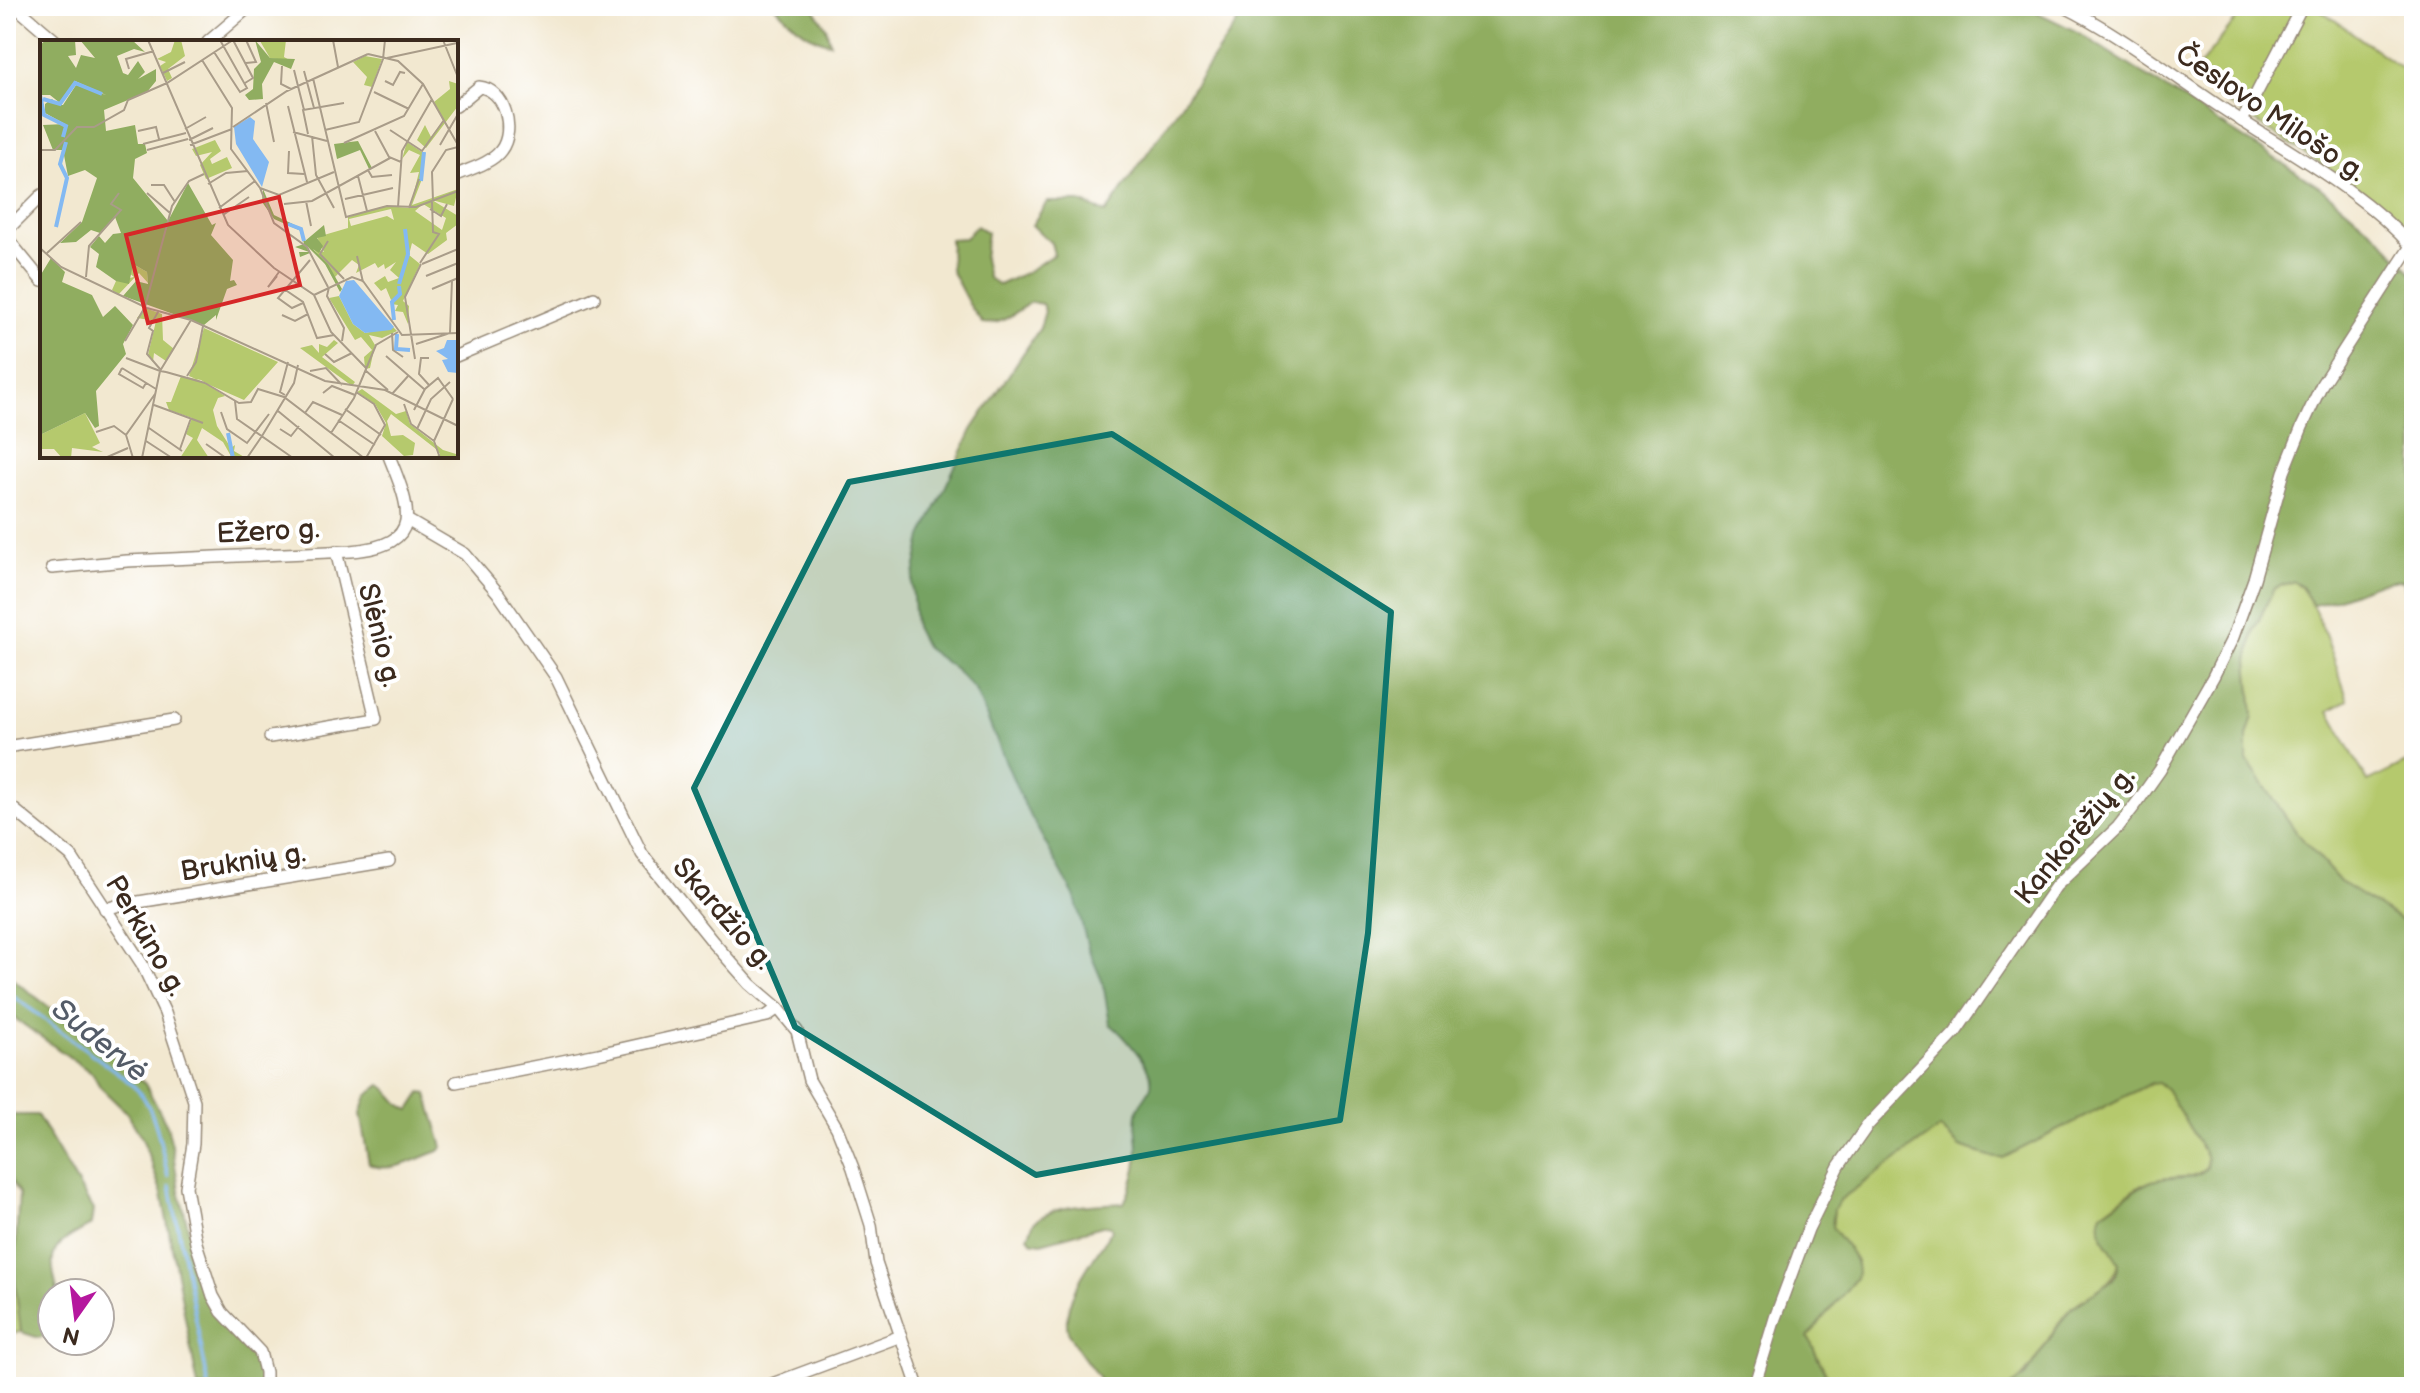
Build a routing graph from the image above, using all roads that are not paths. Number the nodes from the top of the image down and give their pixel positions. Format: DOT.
graph roads {
  1 [pos="15,6"];
  2 [pos="250,6"];
  3 [pos="2063,6"];
  4 [pos="2302,6"];
  5 [pos="55,40"];
  6 [pos="210,40"];
  7 [pos="458,104"];
  8 [pos="2242,121"];
  9 [pos="458,174"];
  10 [pos="40,197"];
  11 [pos="2414,230"];
  12 [pos="6,231"];
  13 [pos="6,237"];
  14 [pos="2410,245"];
  15 [pos="40,279"];
  16 [pos="594,298"];
  17 [pos="458,355"];
  18 [pos="390,458"];
  19 [pos="407,520"];
  20 [pos="336,551"];
  21 [pos="52,568"];
  22 [pos="174,720"];
  23 [pos="270,737"];
  24 [pos="6,747"];
  25 [pos="6,803"];
  26 [pos="389,861"];
  27 [pos="105,909"];
  28 [pos="778,1008"];
  29 [pos="456,1082"];
  30 [pos="901,1336"];
  31 [pos="265,1387"];
  32 [pos="764,1387"];
  33 [pos="918,1387"];
  34 [pos="1754,1387"];
  1 -- 5 [label="street"];
  2 -- 6 [label="street"];
  3 -- 8 [label="street, Česlovo Milošo g."];
  4 -- 8 [label="street"];
  7 -- 9 [label="street"];
  8 -- 14 [label="street, Česlovo Milošo g."];
  10 -- 12 [label="street"];
  11 -- 14 [label="street"];
  13 -- 15 [label="street"];
  14 -- 34 [label="street, Kankorėžių g."];
  16 -- 17 [label="street"];
  18 -- 19 [label="street"];
  19 -- 20 [label="street, Ežero g."];
  19 -- 28 [label="street, Skardžio g."];
  20 -- 21 [label="street, Ežero g."];
  20 -- 23 [label="street, Slėnio g."];
  22 -- 24 [label="street"];
  25 -- 27 [label="street, Perkūno g."];
  26 -- 27 [label="street, Bruknių g."];
  27 -- 31 [label="street, Perkūno g."];
  28 -- 29 [label="street"];
  28 -- 30 [label="street, Skardžio g."];
  30 -- 32 [label="street"];
  30 -- 33 [label="street, Skardžio g."];
}
